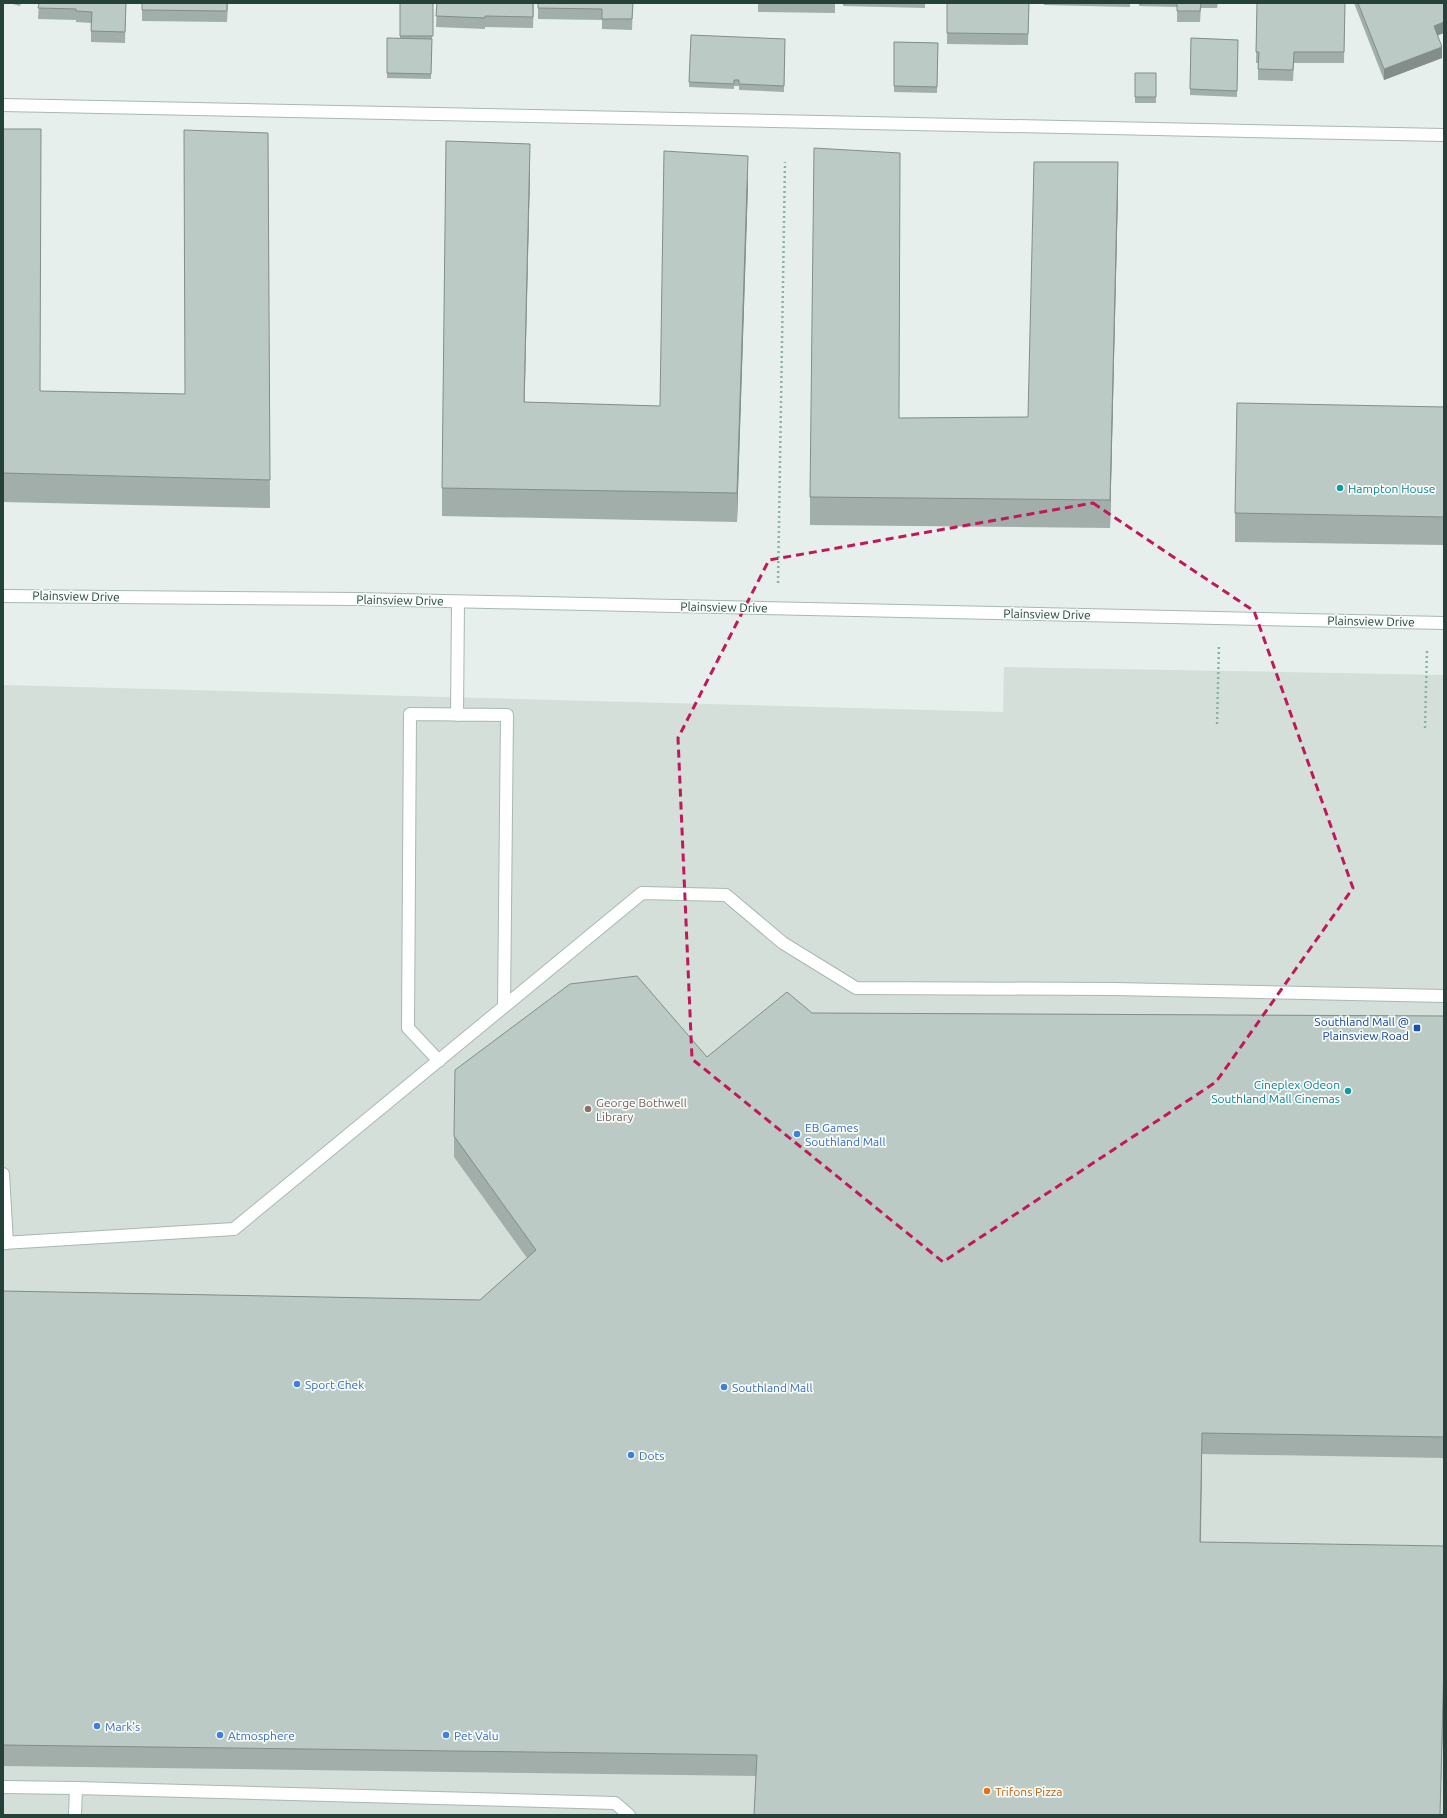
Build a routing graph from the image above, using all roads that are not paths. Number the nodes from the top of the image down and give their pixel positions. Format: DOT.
graph roads {
  1 [pos="3,105"];
  2 [pos="1444,135"];
  3 [pos="3,596"];
  4 [pos="458,602"];
  5 [pos="1444,623"];
  6 [pos="457,715"];
  7 [pos="1444,996"];
  8 [pos="504,1007"];
  9 [pos="439,1060"];
  10 [pos="3,1174"];
  11 [pos="5,1243"];
  12 [pos="3,1787"];
  13 [pos="76,1788"];
  14 [pos="76,1815"];
  15 [pos="629,1815"];
  1 -- 2 [label="street"];
  3 -- 4 [label="street, Plainsview Drive"];
  4 -- 5 [label="street, Plainsview Drive"];
  4 -- 6 [label="street"];
  6 -- 8 [label="street"];
  6 -- 9 [label="street"];
  7 -- 8 [label="street"];
  8 -- 9 [label="street"];
  9 -- 11 [label="street"];
  10 -- 11 [label="street"];
  12 -- 13 [label="street"];
  13 -- 14 [label="street"];
  13 -- 15 [label="street"];
}
